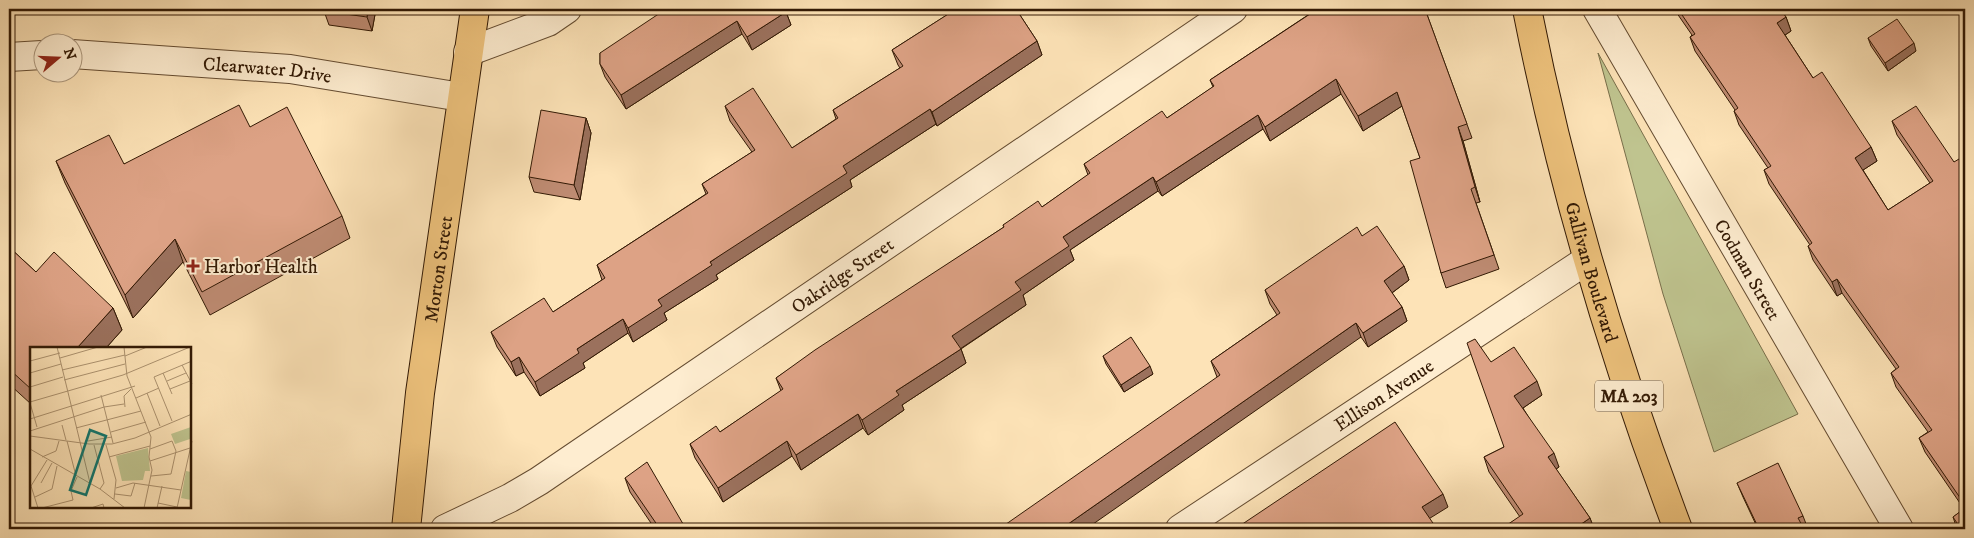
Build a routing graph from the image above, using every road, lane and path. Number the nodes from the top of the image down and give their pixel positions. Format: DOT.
graph roads {
  1 [pos="475,9"];
  2 [pos="567,9"];
  3 [pos="1233,9"];
  4 [pos="1527,9"];
  5 [pos="1597,9"];
  6 [pos="468,52"];
  7 [pos="82,55"];
  8 [pos="32,56"];
  9 [pos="9,57"];
  10 [pos="461,97"];
  11 [pos="1587,260"];
  12 [pos="406,529"];
  13 [pos="444,529"];
  14 [pos="1180,529"];
  15 [pos="1678,529"];
  16 [pos="1899,529"];
  1 -- 6 [label="main road, Morton Street"];
  2 -- 6 [label="street"];
  3 -- 13 [label="street, Oakridge Street"];
  4 -- 11 [label="main road, Gallivan Boulevard / MA 203"];
  5 -- 16 [label="street, Codman Street"];
  6 -- 10 [label="main road, Morton Street"];
  7 -- 10 [label="street, Clearwater Drive"];
  8 -- 9 [label="street"];
  10 -- 12 [label="main road, Morton Street"];
  11 -- 14 [label="street, Ellison Avenue"];
  11 -- 15 [label="main road, Gallivan Boulevard / MA 203"];
}
